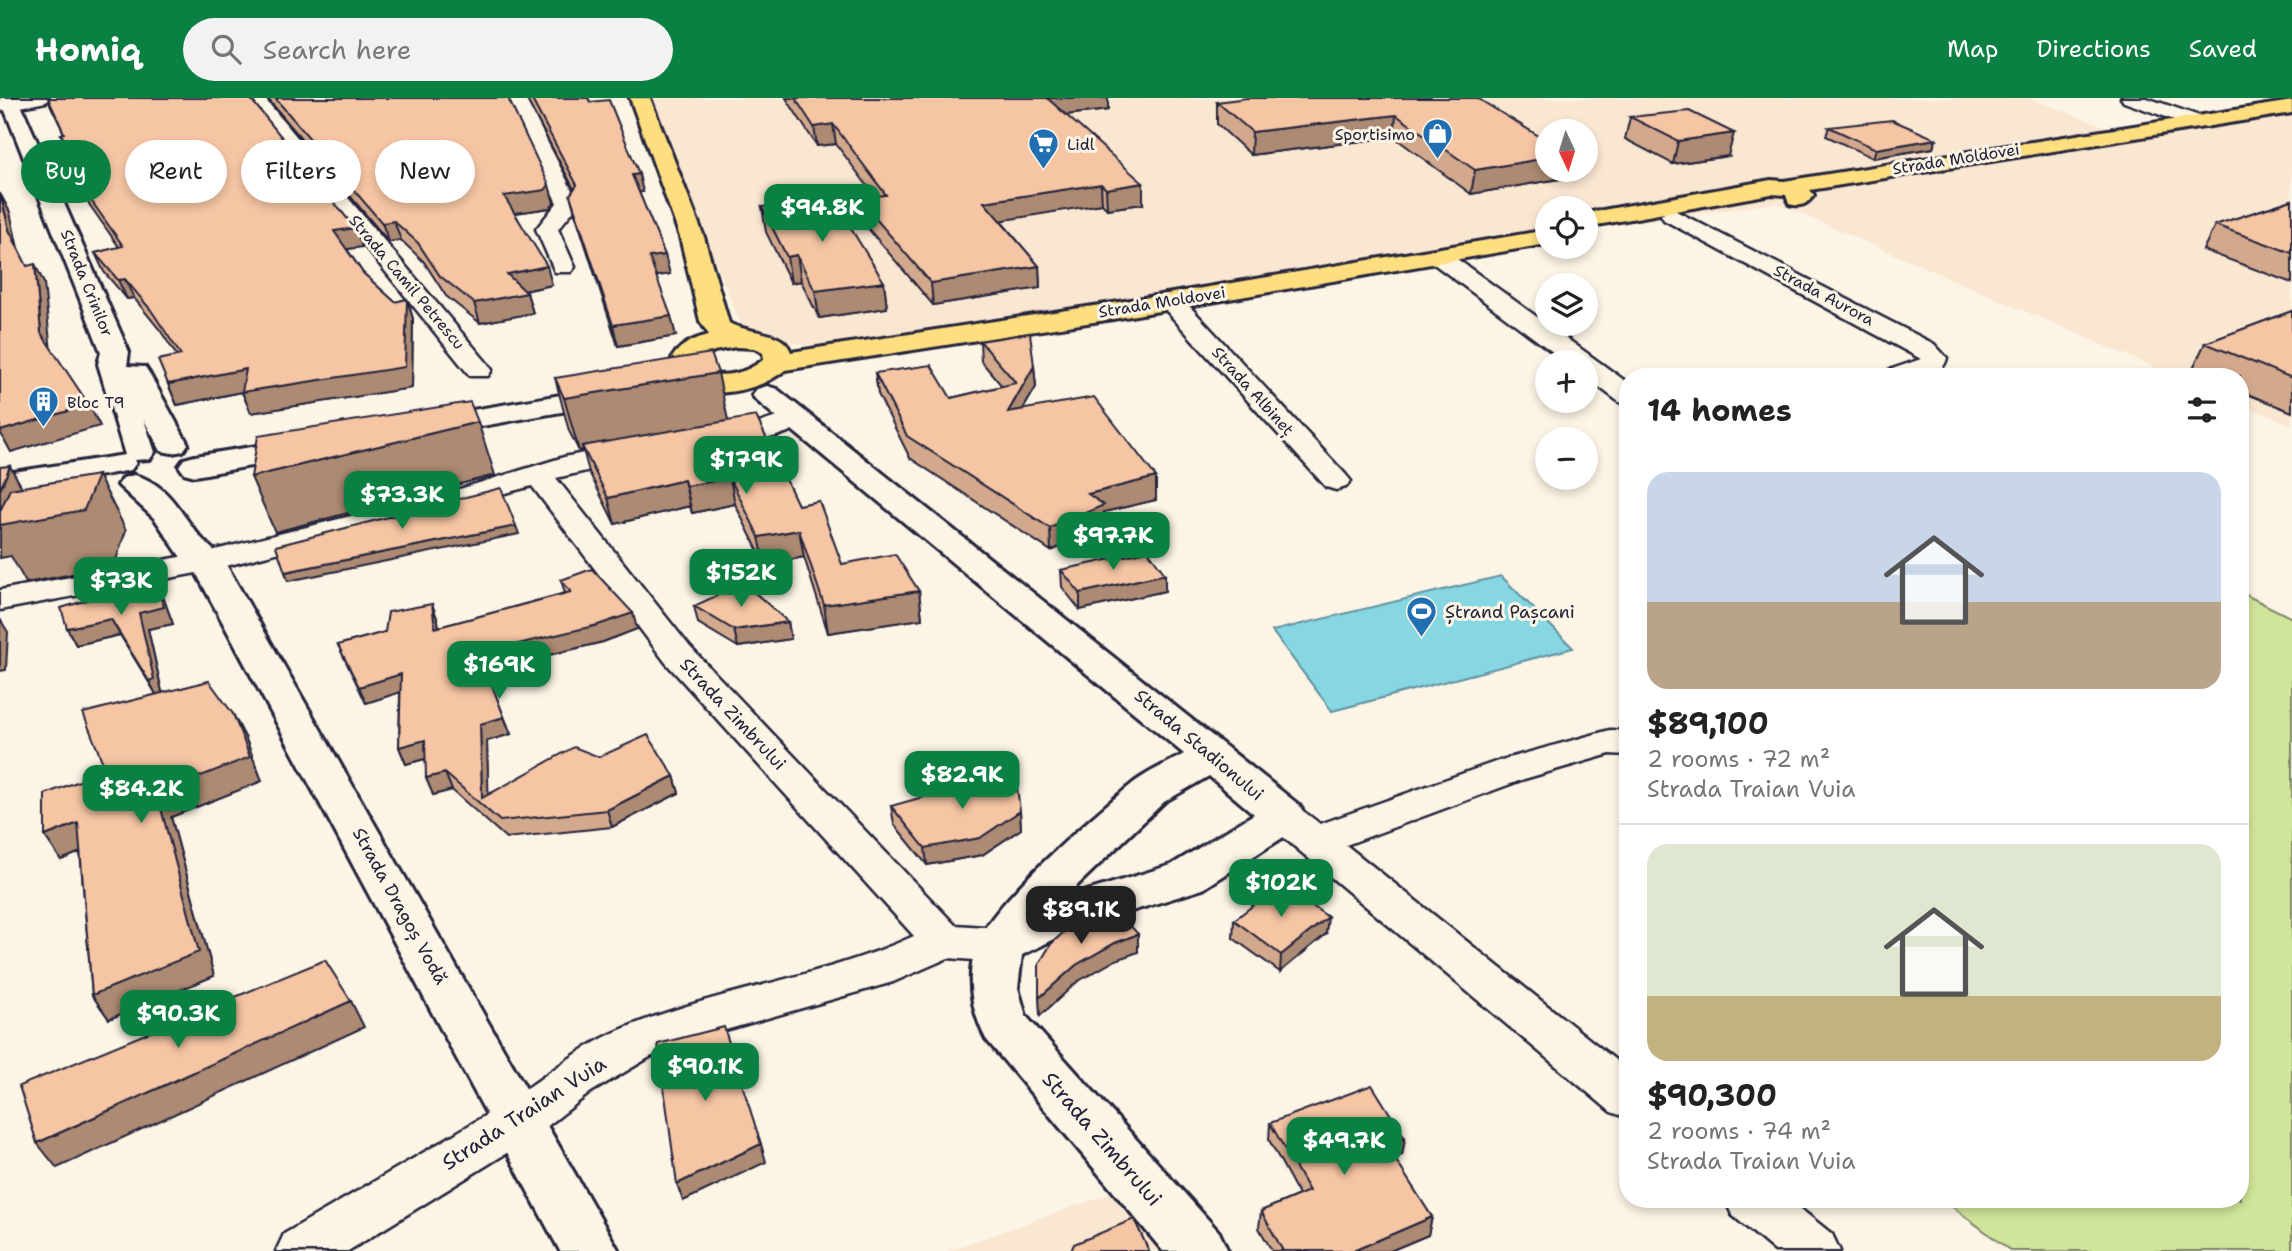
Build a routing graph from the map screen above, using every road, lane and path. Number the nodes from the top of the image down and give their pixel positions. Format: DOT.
graph roads {
  1 [pos="40,98"];
  2 [pos="254,98"];
  3 [pos="516,98"];
  4 [pos="640,98"];
  5 [pos="2130,98"];
  6 [pos="6,102"];
  7 [pos="2292,107"];
  8 [pos="2201,122"];
  9 [pos="1782,193"];
  10 [pos="1672,215"];
  11 [pos="1598,218"];
  12 [pos="1598,228"];
  13 [pos="1535,229"];
  14 [pos="1535,239"];
  15 [pos="1438,256"];
  16 [pos="563,267"];
  17 [pos="1171,301"];
  18 [pos="708,350"];
  19 [pos="1565,350"];
  20 [pos="115,352"];
  21 [pos="1925,368"];
  22 [pos="479,370"];
  23 [pos="771,370"];
  24 [pos="1598,374"];
  25 [pos="1619,389"];
  26 [pos="794,419"];
  27 [pos="402,423"];
  28 [pos="334,435"];
  29 [pos="188,458"];
  30 [pos="127,469"];
  31 [pos="537,473"];
  32 [pos="1336,481"];
  33 [pos="0,484"];
  34 [pos="0,499"];
  35 [pos="207,561"];
  36 [pos="0,600"];
  37 [pos="1619,742"];
  38 [pos="1213,756"];
  39 [pos="1300,829"];
  40 [pos="944,941"];
  41 [pos="1000,945"];
  42 [pos="1619,1091"];
  43 [pos="519,1120"];
  44 [pos="1761,1208"];
  45 [pos="302,1251"];
  46 [pos="590,1251"];
  47 [pos="1199,1251"];
  48 [pos="1814,1251"];
  1 -- 6 [label="street"];
  2 -- 22 [label="street, Strada Camil Petrescu"];
  3 -- 16 [label="street"];
  4 -- 18 [label="main road"];
  5 -- 8 [label="street"];
  6 -- 20 [label="main road, Strada Crinilor"];
  7 -- 8 [label="main road, Strada Moldovei"];
  8 -- 9 [label="main road, Strada Moldovei"];
  9 -- 10 [label="main road, Strada Moldovei"];
  9 -- 11 [label="main road, Strada Moldovei"];
  10 -- 12 [label="main road, Strada Moldovei"];
  10 -- 21 [label="street, Strada Aurora"];
  13 -- 23 [label="main road, Strada Moldovei"];
  14 -- 15 [label="main road, Strada Moldovei"];
  15 -- 17 [label="main road, Strada Moldovei"];
  15 -- 19 [label="street"];
  17 -- 23 [label="main road, Strada Moldovei"];
  17 -- 32 [label="street, Strada Albineț"];
  18 -- 23 [label="main road, Strada Stadionului"];
  18 -- 23 [label="main road"];
  18 -- 27 [label="main road"];
  20 -- 29 [label="main road, Strada Crinilor"];
  20 -- 30 [label="main road, Strada Crinilor"];
  23 -- 26 [label="main road, Strada Stadionului"];
  24 -- 25 [label="street"];
  26 -- 31 [label="street"];
  26 -- 38 [label="main road, Strada Stadionului"];
  28 -- 29 [label="main road"];
  29 -- 30 [label="main road"];
  29 -- 35 [label="main road, Strada Dragoș Vodă"];
  30 -- 33 [label="main road"];
  30 -- 34 [label="main road"];
  30 -- 35 [label="main road, Strada Dragoș Vodă"];
  31 -- 35 [label="street"];
  31 -- 40 [label="street, Strada Zimbrului"];
  35 -- 36 [label="street"];
  35 -- 43 [label="main road, Strada Dragoș Vodă"];
  37 -- 39 [label="street"];
  38 -- 39 [label="main road, Strada Stadionului"];
  38 -- 41 [label="main road"];
  39 -- 41 [label="main road, Strada Traian Vuia"];
  39 -- 42 [label="street, Strada Stadionului"];
  40 -- 41 [label="street, Strada Traian Vuia"];
  40 -- 43 [label="street, Strada Traian Vuia"];
  41 -- 47 [label="main road, Strada Zimbrului"];
  43 -- 45 [label="street, Strada Traian Vuia"];
  43 -- 46 [label="main road, Strada Dragoș Vodă"];
  44 -- 48 [label="street"];
}
